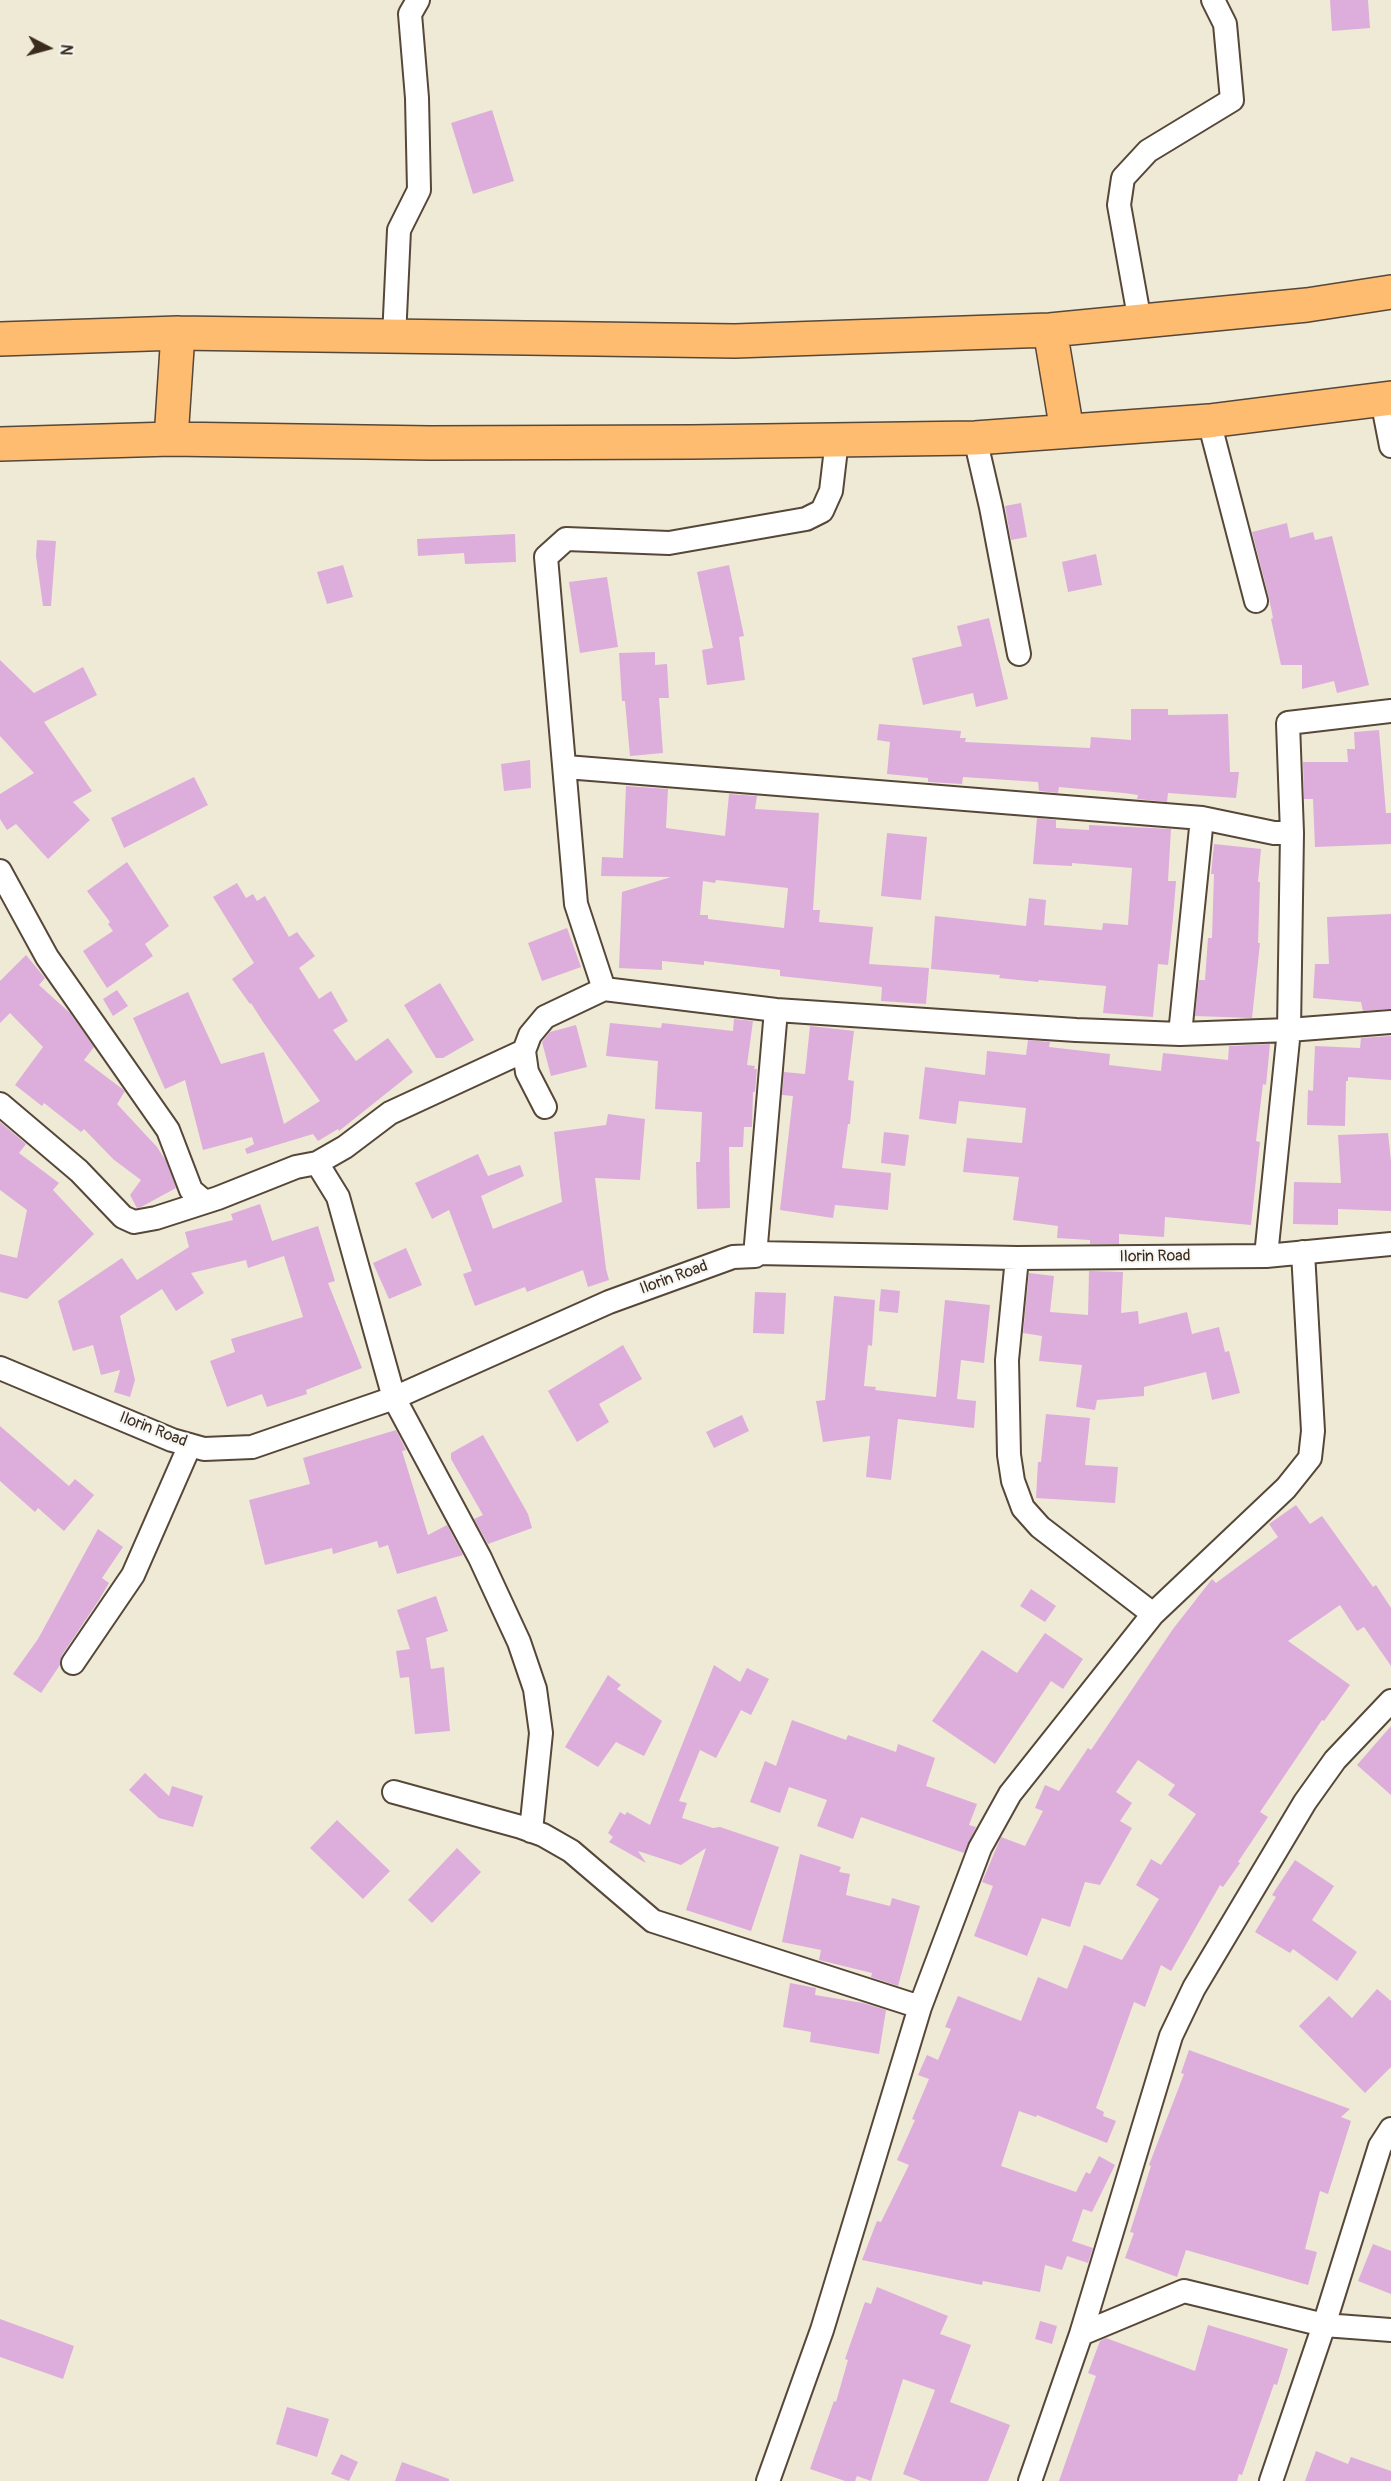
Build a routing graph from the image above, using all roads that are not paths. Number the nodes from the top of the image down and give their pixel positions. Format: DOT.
graph roads {
  1 [pos="418,0"];
  2 [pos="1213,0"];
  3 [pos="1391,292"];
  4 [pos="1140,322"];
  5 [pos="1050,330"];
  6 [pos="178,333"];
  7 [pos="394,338"];
  8 [pos="0,339"];
  9 [pos="1387,399"];
  10 [pos="1209,421"];
  11 [pos="1067,431"];
  12 [pos="975,438"];
  13 [pos="171,439"];
  14 [pos="837,440"];
  15 [pos="0,444"];
  16 [pos="1391,446"];
  17 [pos="1256,601"];
  18 [pos="1019,654"];
  19 [pos="1391,711"];
  20 [pos="566,767"];
  21 [pos="1202,818"];
  22 [pos="1292,833"];
  23 [pos="0,871"];
  24 [pos="604,988"];
  25 [pos="776,1010"];
  26 [pos="1391,1023"];
  27 [pos="1289,1030"];
  28 [pos="1180,1034"];
  29 [pos="524,1051"];
  30 [pos="0,1104"];
  31 [pos="545,1107"];
  32 [pos="317,1163"];
  33 [pos="205,1202"];
  34 [pos="1391,1244"];
  35 [pos="1303,1252"];
  36 [pos="755,1256"];
  37 [pos="1266,1256"];
  38 [pos="1017,1258"];
  39 [pos="0,1368"];
  40 [pos="394,1398"];
  41 [pos="189,1445"];
  42 [pos="1153,1614"];
  43 [pos="73,1663"];
  44 [pos="1391,1701"];
  45 [pos="394,1792"];
  46 [pos="531,1831"];
  47 [pos="920,2007"];
  48 [pos="1391,2128"];
  49 [pos="1324,2325"];
  50 [pos="1391,2330"];
  51 [pos="1081,2334"];
  52 [pos="768,2481"];
  53 [pos="1030,2481"];
  54 [pos="1271,2481"];
  1 -- 7 [label="street"];
  2 -- 4 [label="street"];
  3 -- 4 [label="highway"];
  4 -- 5 [label="highway"];
  5 -- 7 [label="highway"];
  5 -- 11 [label="highway"];
  6 -- 7 [label="highway"];
  6 -- 8 [label="highway"];
  6 -- 13 [label="highway"];
  9 -- 10 [label="highway"];
  9 -- 16 [label="street"];
  10 -- 11 [label="highway"];
  10 -- 17 [label="street"];
  11 -- 12 [label="highway"];
  12 -- 14 [label="highway"];
  12 -- 18 [label="street"];
  13 -- 14 [label="highway"];
  13 -- 15 [label="highway"];
  14 -- 20 [label="street"];
  19 -- 22 [label="street"];
  20 -- 21 [label="street"];
  20 -- 24 [label="street"];
  21 -- 22 [label="street"];
  21 -- 28 [label="street"];
  22 -- 27 [label="street"];
  23 -- 33 [label="street"];
  24 -- 25 [label="street"];
  24 -- 29 [label="street"];
  25 -- 28 [label="street"];
  25 -- 36 [label="street"];
  26 -- 27 [label="street"];
  27 -- 28 [label="street"];
  27 -- 37 [label="street"];
  29 -- 31 [label="street"];
  29 -- 32 [label="street"];
  30 -- 33 [label="street"];
  32 -- 33 [label="street"];
  32 -- 40 [label="street"];
  34 -- 35 [label="street, Ilorin Road"];
  35 -- 37 [label="street, Ilorin Road"];
  35 -- 42 [label="street"];
  36 -- 38 [label="street, Ilorin Road"];
  36 -- 40 [label="street, Ilorin Road"];
  37 -- 38 [label="street, Ilorin Road"];
  38 -- 42 [label="street"];
  39 -- 41 [label="street, Ilorin Road"];
  40 -- 41 [label="street, Ilorin Road"];
  40 -- 46 [label="street"];
  41 -- 43 [label="street"];
  42 -- 47 [label="street"];
  44 -- 51 [label="street"];
  45 -- 46 [label="street"];
  46 -- 47 [label="street"];
  47 -- 52 [label="street"];
  48 -- 49 [label="street"];
  49 -- 50 [label="street"];
  49 -- 51 [label="street"];
  49 -- 54 [label="street"];
  51 -- 53 [label="street"];
}
